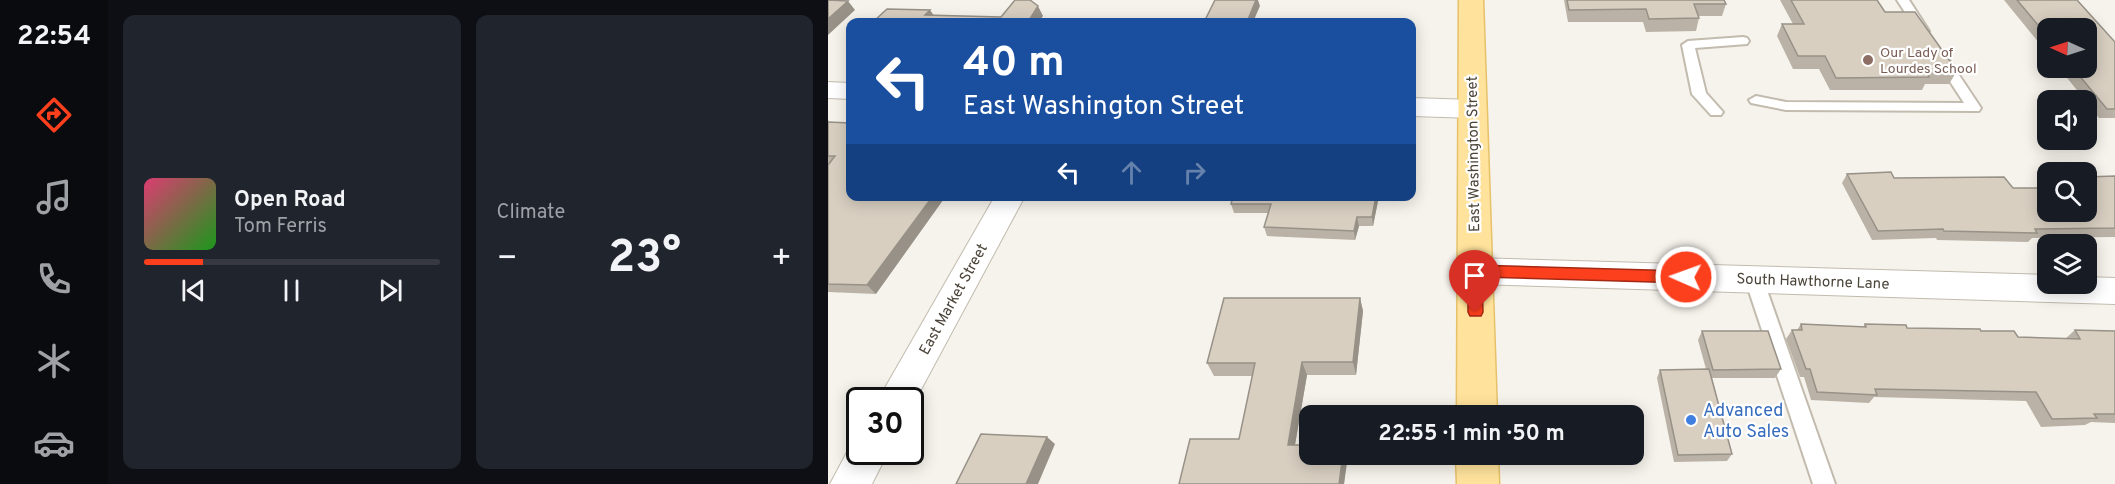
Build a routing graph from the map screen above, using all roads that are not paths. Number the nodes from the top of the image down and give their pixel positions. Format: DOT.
graph roads {
  1 [pos="1471,0"];
  2 [pos="1903,0"];
  3 [pos="1743,41"];
  4 [pos="828,90"];
  5 [pos="846,91"];
  6 [pos="1756,100"];
  7 [pos="1416,107"];
  8 [pos="1473,108"];
  9 [pos="1716,112"];
  10 [pos="1007,201"];
  11 [pos="1475,271"];
  12 [pos="1754,279"];
  13 [pos="2115,291"];
  14 [pos="903,387"];
  15 [pos="1477,405"];
  16 [pos="861,465"];
  17 [pos="1477,465"];
  18 [pos="850,484"];
  19 [pos="1478,484"];
  20 [pos="1824,484"];
  1 -- 8 [label="main road, East Washington Street"];
  2 -- 6 [label="lane"];
  3 -- 9 [label="lane"];
  4 -- 5 [label="street"];
  7 -- 8 [label="street"];
  8 -- 11 [label="main road, East Washington Street"];
  10 -- 14 [label="street, East Market Street"];
  11 -- 12 [label="street, South Hawthorne Lane"];
  11 -- 15 [label="main road, East Washington Street"];
  12 -- 13 [label="street, South Hawthorne Lane"];
  12 -- 20 [label="lane"];
  16 -- 18 [label="street"];
  17 -- 19 [label="main road"];
}
